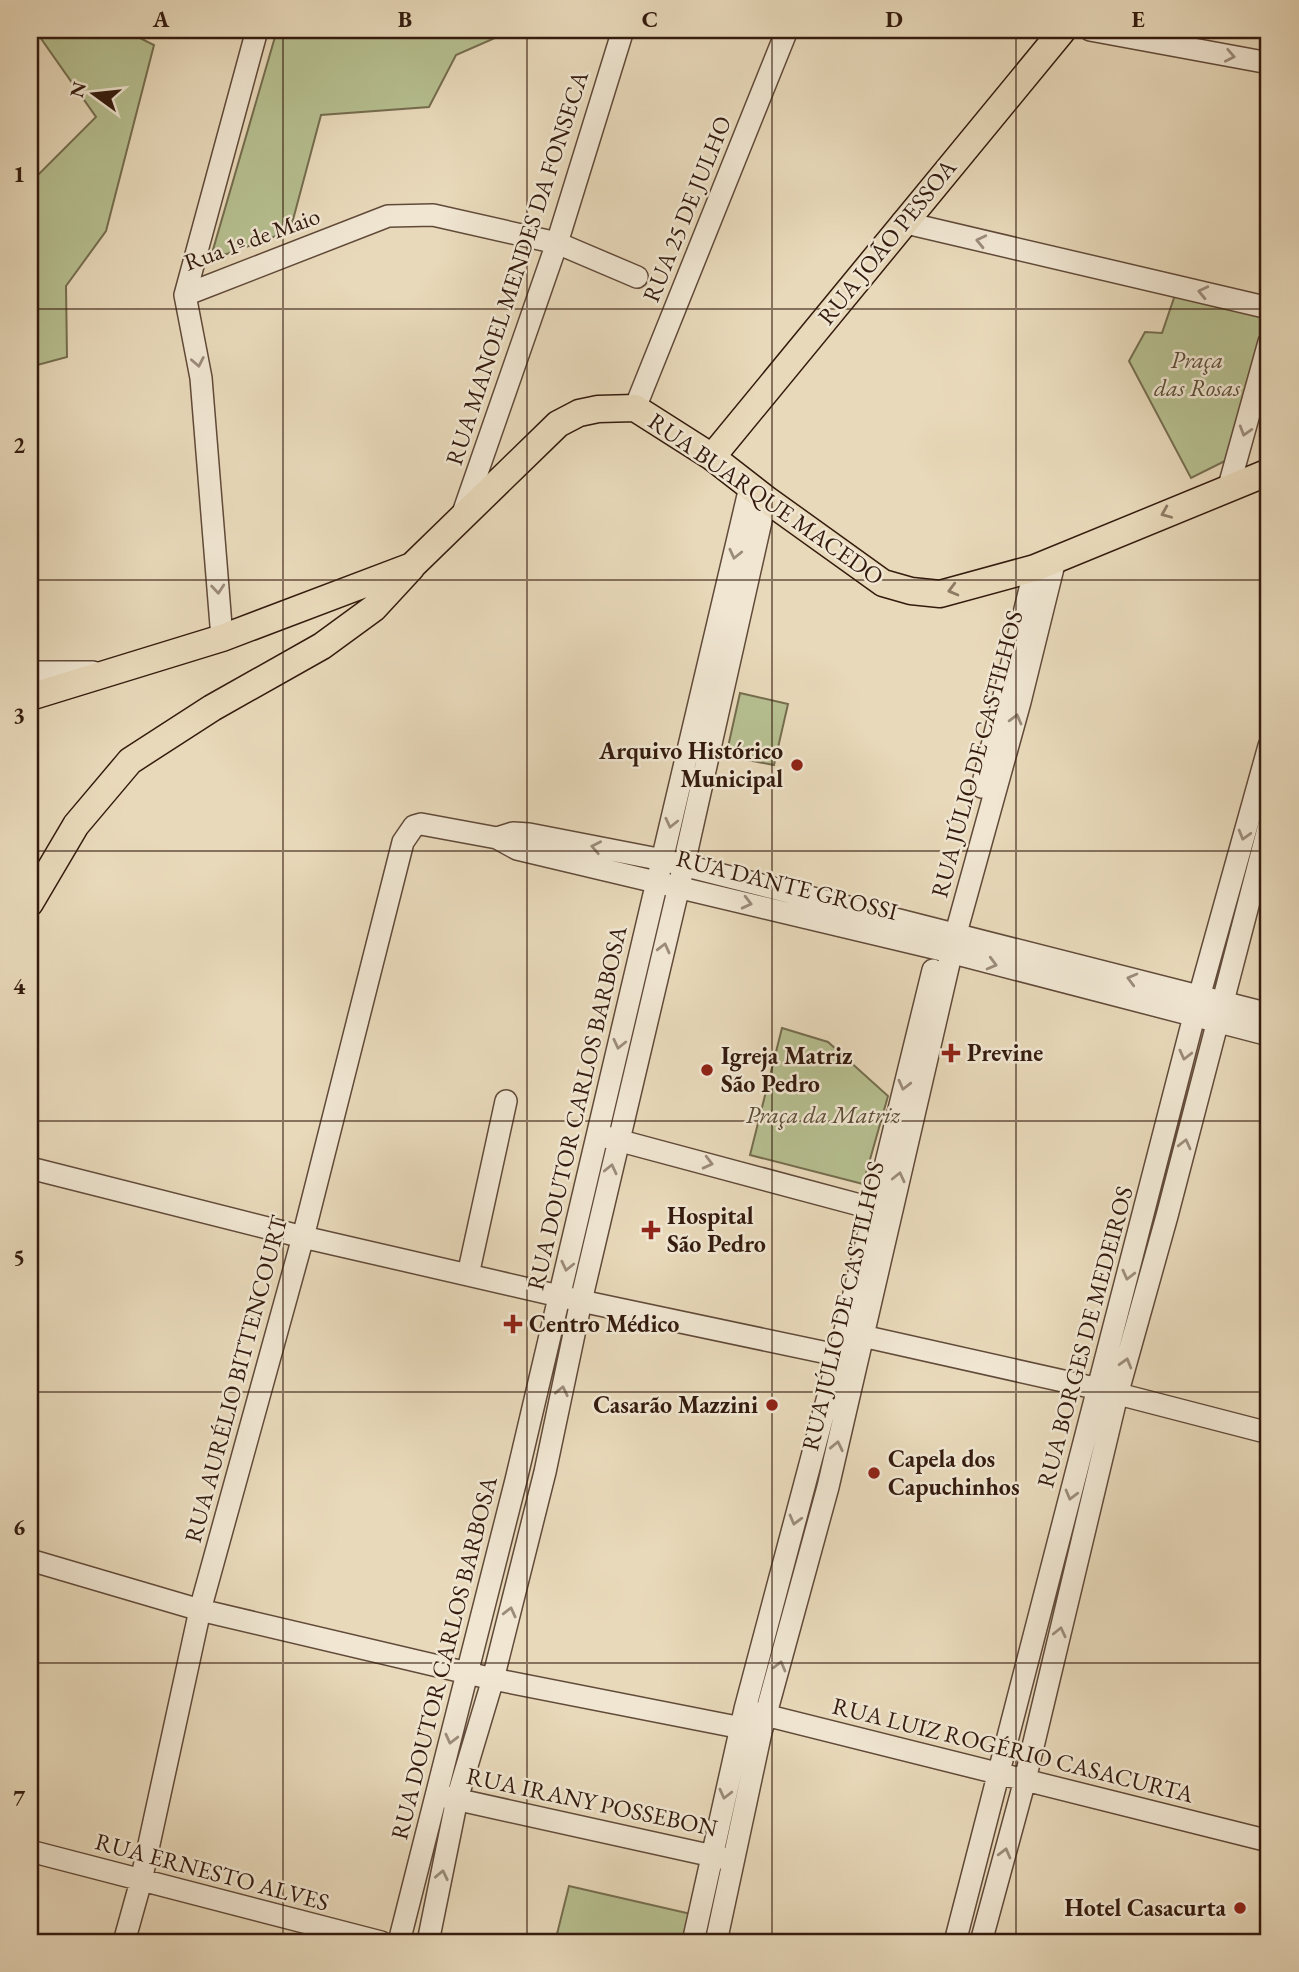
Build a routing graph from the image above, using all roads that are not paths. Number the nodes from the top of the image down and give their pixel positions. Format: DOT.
graph roads {
  1 [pos="257,30"];
  2 [pos="623,30"];
  3 [pos="787,30"];
  4 [pos="1063,30"];
  5 [pos="1090,30"];
  6 [pos="1269,63"];
  7 [pos="902,222"];
  8 [pos="557,243"];
  9 [pos="637,277"];
  10 [pos="185,295"];
  11 [pos="1269,308"];
  12 [pos="1269,342"];
  13 [pos="635,408"];
  14 [pos="712,457"];
  15 [pos="1269,472"];
  16 [pos="1229,486"];
  17 [pos="758,493"];
  18 [pos="459,523"];
  19 [pos="1045,564"];
  20 [pos="412,566"];
  21 [pos="222,638"];
  22 [pos="30,672"];
  23 [pos="106,672"];
  24 [pos="712,695"];
  25 [pos="30,697"];
  26 [pos="1269,746"];
  27 [pos="1269,825"];
  28 [pos="408,832"];
  29 [pos="660,870"];
  30 [pos="681,876"];
  31 [pos="30,903"];
  32 [pos="947,941"];
  33 [pos="1208,1009"];
  34 [pos="1269,1014"];
  35 [pos="1269,1035"];
  36 [pos="506,1101"];
  37 [pos="608,1138"];
  38 [pos="30,1168"];
  39 [pos="882,1210"];
  40 [pos="1145,1210"];
  41 [pos="1167,1216"];
  42 [pos="303,1237"];
  43 [pos="468,1275"];
  44 [pos="559,1296"];
  45 [pos="580,1301"];
  46 [pos="853,1334"];
  47 [pos="847,1357"];
  48 [pos="1108,1392"];
  49 [pos="1269,1433"];
  50 [pos="516,1480"];
  51 [pos="542,1485"];
  52 [pos="30,1560"];
  53 [pos="200,1610"];
  54 [pos="468,1673"];
  55 [pos="494,1679"];
  56 [pos="753,1721"];
  57 [pos="996,1773"];
  58 [pos="1025,1780"];
  59 [pos="447,1797"];
  60 [pos="1269,1841"];
  61 [pos="30,1851"];
  62 [pos="710,1855"];
  63 [pos="735,1861"];
  64 [pos="141,1881"];
  65 [pos="969,1883"];
  66 [pos="995,1888"];
  67 [pos="124,1942"];
  68 [pos="380,1942"];
  69 [pos="399,1942"];
  70 [pos="428,1942"];
  71 [pos="693,1942"];
  72 [pos="716,1942"];
  73 [pos="955,1942"];
  74 [pos="981,1942"];
  1 -- 10 [label="street, Rua 1º de Maio"];
  2 -- 8 [label="street, RUA MANOEL MENDES DA FONSECA"];
  3 -- 13 [label="street, RUA 25 DE JULHO"];
  4 -- 7 [label="main road, RUA JOÃO PESSOA"];
  5 -- 6 [label="street, one-way"];
  11 -- 7 [label="street, one-way"];
  7 -- 14 [label="main road, RUA JOÃO PESSOA"];
  8 -- 9 [label="street, Rua 1º de Maio"];
  8 -- 10 [label="street, Rua 1º de Maio"];
  8 -- 18 [label="street, RUA MANOEL MENDES DA FONSECA"];
  10 -- 21 [label="street, one-way"];
  12 -- 16 [label="street, one-way"];
  13 -- 14 [label="main road, RUA BUARQUE MACEDO"];
  13 -- 18 [label="main road, RUA BUARQUE MACEDO"];
  14 -- 17 [label="main road, RUA BUARQUE MACEDO"];
  15 -- 16 [label="main road, RUA BUARQUE MACEDO"];
  16 -- 19 [label="main road, RUA BUARQUE MACEDO, one-way"];
  19 -- 17 [label="main road, RUA BUARQUE MACEDO, one-way"];
  17 -- 24 [label="street, RUA DOUTOR CARLOS BARBOSA"];
  18 -- 20 [label="main road, RUA BUARQUE MACEDO"];
  19 -- 32 [label="street, RUA JÚLIO DE CASTILHOS"];
  20 -- 21 [label="main road, RUA BUARQUE MACEDO"];
  20 -- 31 [label="main road"];
  21 -- 23 [label="main road, RUA BUARQUE MACEDO"];
  22 -- 23 [label="street"];
  23 -- 25 [label="main road, RUA BUARQUE MACEDO"];
  24 -- 29 [label="street, RUA DOUTOR CARLOS BARBOSA, one-way"];
  24 -- 30 [label="street, RUA DOUTOR CARLOS BARBOSA"];
  26 -- 33 [label="street, RUA BORGES DE MEDEIROS, one-way"];
  27 -- 33 [label="street, RUA BORGES DE MEDEIROS"];
  28 -- 29 [label="street, RUA DANTE GROSSI"];
  28 -- 42 [label="street, RUA AURÉLIO BITTENCOURT"];
  29 -- 30 [label="street, RUA DANTE GROSSI"];
  29 -- 37 [label="street, RUA DOUTOR CARLOS BARBOSA, one-way"];
  30 -- 32 [label="street, RUA DANTE GROSSI"];
  37 -- 30 [label="street, RUA DOUTOR CARLOS BARBOSA, one-way"];
  32 -- 33 [label="street, RUA DANTE GROSSI"];
  32 -- 39 [label="street, RUA JÚLIO DE CASTILHOS"];
  33 -- 34 [label="street, RUA DANTE GROSSI"];
  33 -- 35 [label="street, RUA DANTE GROSSI"];
  33 -- 40 [label="street, RUA BORGES DE MEDEIROS, one-way"];
  41 -- 33 [label="street, RUA BORGES DE MEDEIROS, one-way"];
  36 -- 43 [label="street"];
  37 -- 39 [label="street, one-way"];
  37 -- 44 [label="street, RUA DOUTOR CARLOS BARBOSA, one-way"];
  45 -- 37 [label="street, RUA DOUTOR CARLOS BARBOSA, one-way"];
  38 -- 42 [label="street"];
  39 -- 46 [label="street, RUA JÚLIO DE CASTILHOS"];
  40 -- 41 [label="street"];
  40 -- 48 [label="street, RUA BORGES DE MEDEIROS, one-way"];
  48 -- 41 [label="street, RUA BORGES DE MEDEIROS, one-way"];
  42 -- 43 [label="street"];
  42 -- 53 [label="street, RUA AURÉLIO BITTENCOURT"];
  43 -- 44 [label="street"];
  44 -- 45 [label="street"];
  44 -- 50 [label="street, RUA DOUTOR CARLOS BARBOSA"];
  45 -- 47 [label="street"];
  51 -- 45 [label="street, RUA DOUTOR CARLOS BARBOSA, one-way"];
  46 -- 47 [label="street, RUA JÚLIO DE CASTILHOS"];
  46 -- 48 [label="street"];
  47 -- 56 [label="street, RUA JÚLIO DE CASTILHOS"];
  48 -- 49 [label="street"];
  48 -- 57 [label="street, RUA BORGES DE MEDEIROS, one-way"];
  58 -- 48 [label="street, RUA BORGES DE MEDEIROS, one-way"];
  50 -- 51 [label="street"];
  50 -- 54 [label="street, RUA DOUTOR CARLOS BARBOSA"];
  55 -- 51 [label="street, RUA DOUTOR CARLOS BARBOSA, one-way"];
  52 -- 53 [label="street, RUA LUIZ ROGÉRIO CASACURTA"];
  53 -- 54 [label="street, RUA LUIZ ROGÉRIO CASACURTA"];
  53 -- 64 [label="street, RUA AURÉLIO BITTENCOURT"];
  54 -- 55 [label="street, RUA LUIZ ROGÉRIO CASACURTA"];
  54 -- 59 [label="street, RUA DOUTOR CARLOS BARBOSA, one-way"];
  55 -- 56 [label="street, RUA LUIZ ROGÉRIO CASACURTA"];
  55 -- 59 [label="street, RUA DOUTOR CARLOS BARBOSA"];
  56 -- 57 [label="street, RUA LUIZ ROGÉRIO CASACURTA"];
  56 -- 62 [label="street, RUA JÚLIO DE CASTILHOS, one-way"];
  56 -- 63 [label="street, RUA JÚLIO DE CASTILHOS"];
  57 -- 58 [label="street, RUA LUIZ ROGÉRIO CASACURTA"];
  57 -- 65 [label="street, RUA BORGES DE MEDEIROS"];
  58 -- 60 [label="street, RUA LUIZ ROGÉRIO CASACURTA"];
  66 -- 58 [label="street, RUA BORGES DE MEDEIROS, one-way"];
  59 -- 62 [label="street, RUA IRANY POSSEBON"];
  59 -- 69 [label="street, RUA DOUTOR CARLOS BARBOSA"];
  70 -- 59 [label="street, RUA DOUTOR CARLOS BARBOSA, one-way"];
  61 -- 64 [label="street, RUA ERNESTO ALVES"];
  62 -- 63 [label="street, RUA IRANY POSSEBON"];
  62 -- 71 [label="street, RUA JÚLIO DE CASTILHOS"];
  63 -- 72 [label="street, RUA JÚLIO DE CASTILHOS"];
  64 -- 67 [label="street, RUA AURÉLIO BITTENCOURT"];
  64 -- 68 [label="street, RUA ERNESTO ALVES"];
  65 -- 66 [label="street"];
  65 -- 73 [label="street, RUA BORGES DE MEDEIROS"];
  66 -- 74 [label="street, RUA BORGES DE MEDEIROS"];
}
